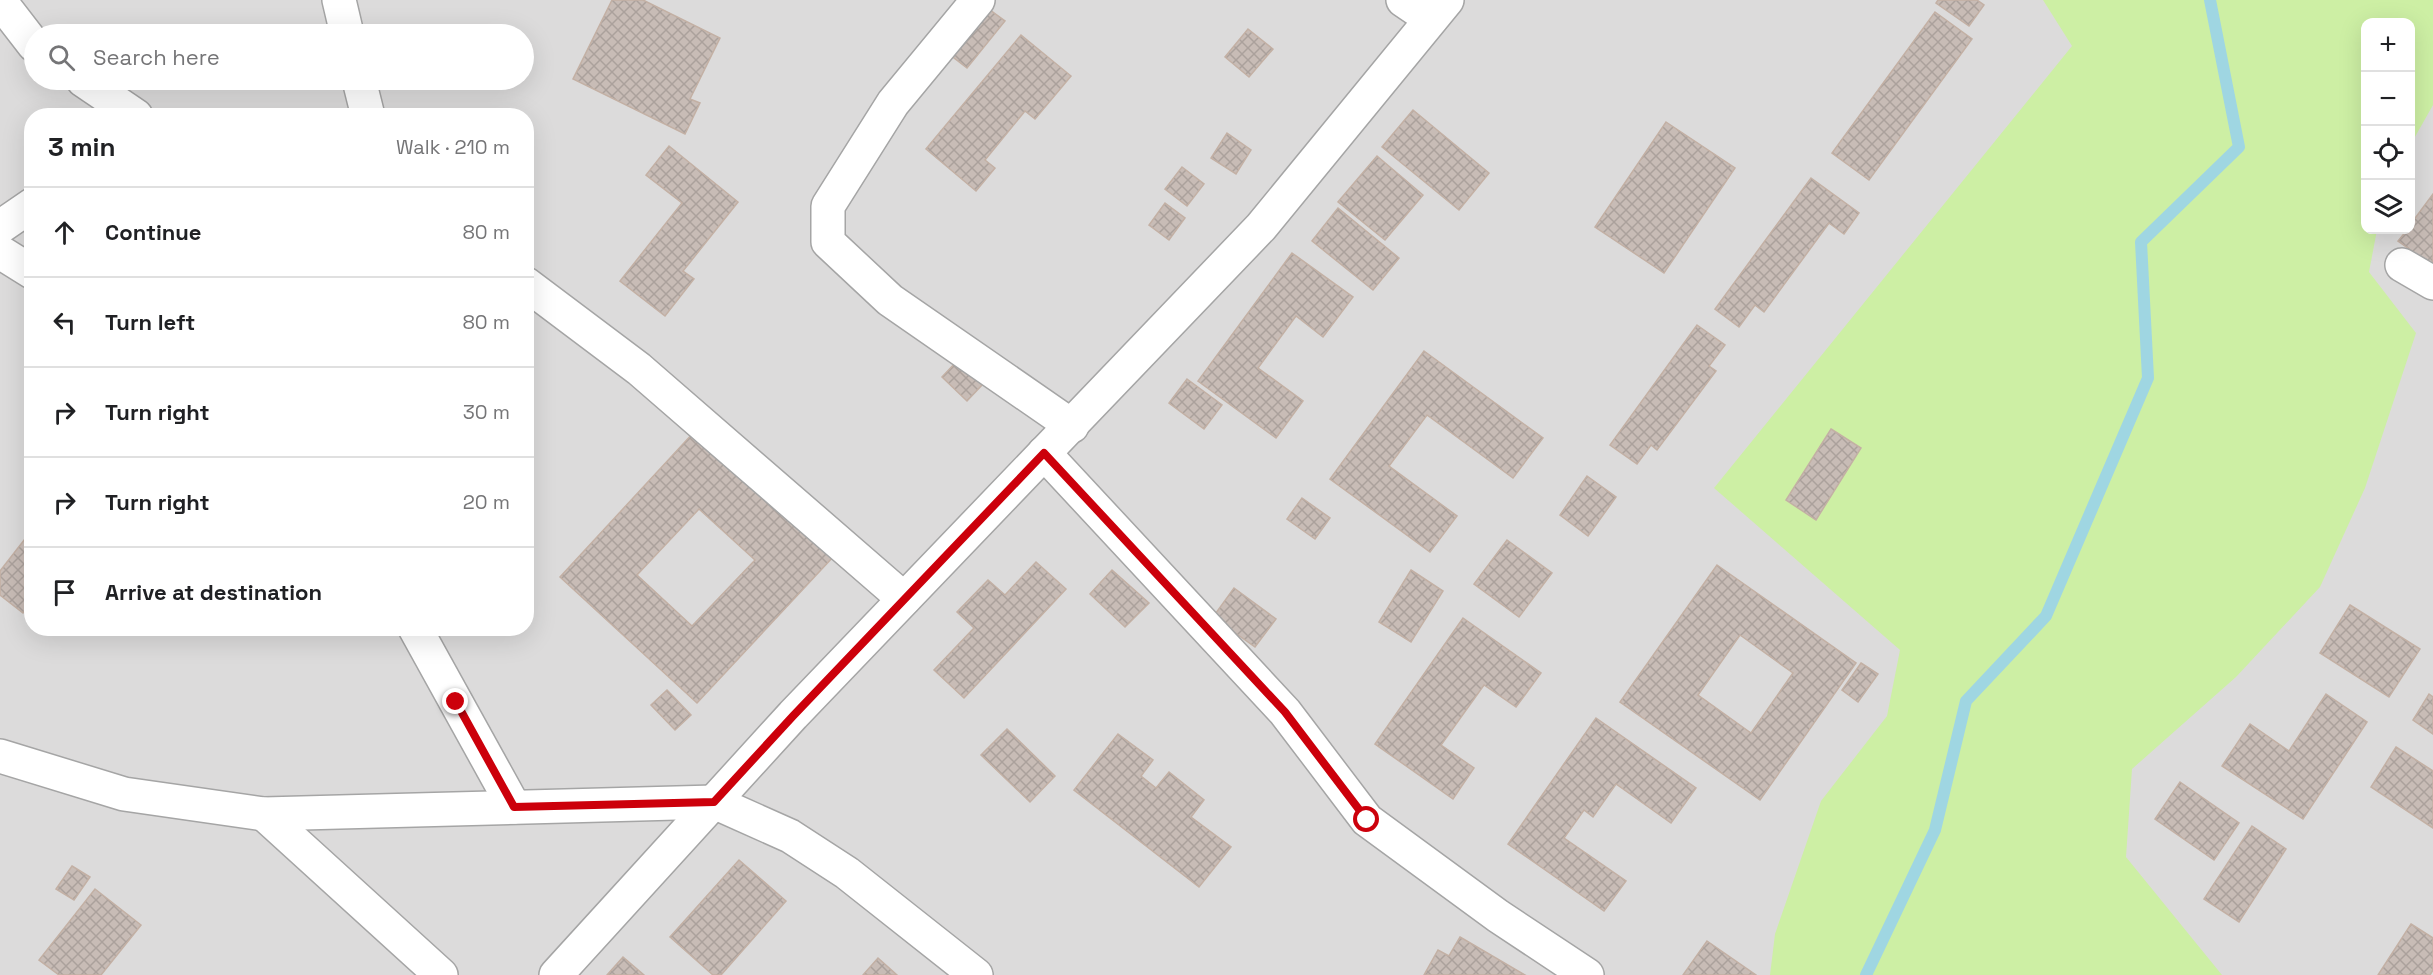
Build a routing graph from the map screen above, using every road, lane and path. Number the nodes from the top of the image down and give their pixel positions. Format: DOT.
graph roads {
  1 [pos="339,0"];
  2 [pos="978,0"];
  3 [pos="1403,0"];
  4 [pos="0,1"];
  5 [pos="1439,10"];
  6 [pos="345,24"];
  7 [pos="24,32"];
  8 [pos="98,90"];
  9 [pos="361,90"];
  10 [pos="124,108"];
  11 [pos="366,108"];
  12 [pos="24,210"];
  13 [pos="0,227"];
  14 [pos="0,252"];
  15 [pos="2402,265"];
  16 [pos="24,267"];
  17 [pos="2433,283"];
  18 [pos="534,290"];
  19 [pos="1072,426"];
  20 [pos="1044,453"];
  21 [pos="904,599"];
  22 [pos="419,636"];
  23 [pos="0,756"];
  24 [pos="714,802"];
  25 [pos="514,807"];
  26 [pos="264,814"];
  27 [pos="441,975"];
  28 [pos="556,975"];
  29 [pos="976,975"];
  30 [pos="1587,975"];
  1 -- 6 [label="street"];
  2 -- 19 [label="street"];
  3 -- 5 [label="street"];
  4 -- 7 [label="street"];
  5 -- 19 [label="street"];
  8 -- 10 [label="street"];
  9 -- 11 [label="street"];
  12 -- 13 [label="street"];
  14 -- 16 [label="street"];
  15 -- 17 [label="street"];
  18 -- 21 [label="street"];
  19 -- 20 [label="street"];
  20 -- 21 [label="street"];
  20 -- 30 [label="street"];
  21 -- 24 [label="street"];
  22 -- 25 [label="street"];
  23 -- 26 [label="street"];
  24 -- 25 [label="street"];
  24 -- 28 [label="street"];
  24 -- 29 [label="street"];
  25 -- 26 [label="street"];
  26 -- 27 [label="street"];
}
